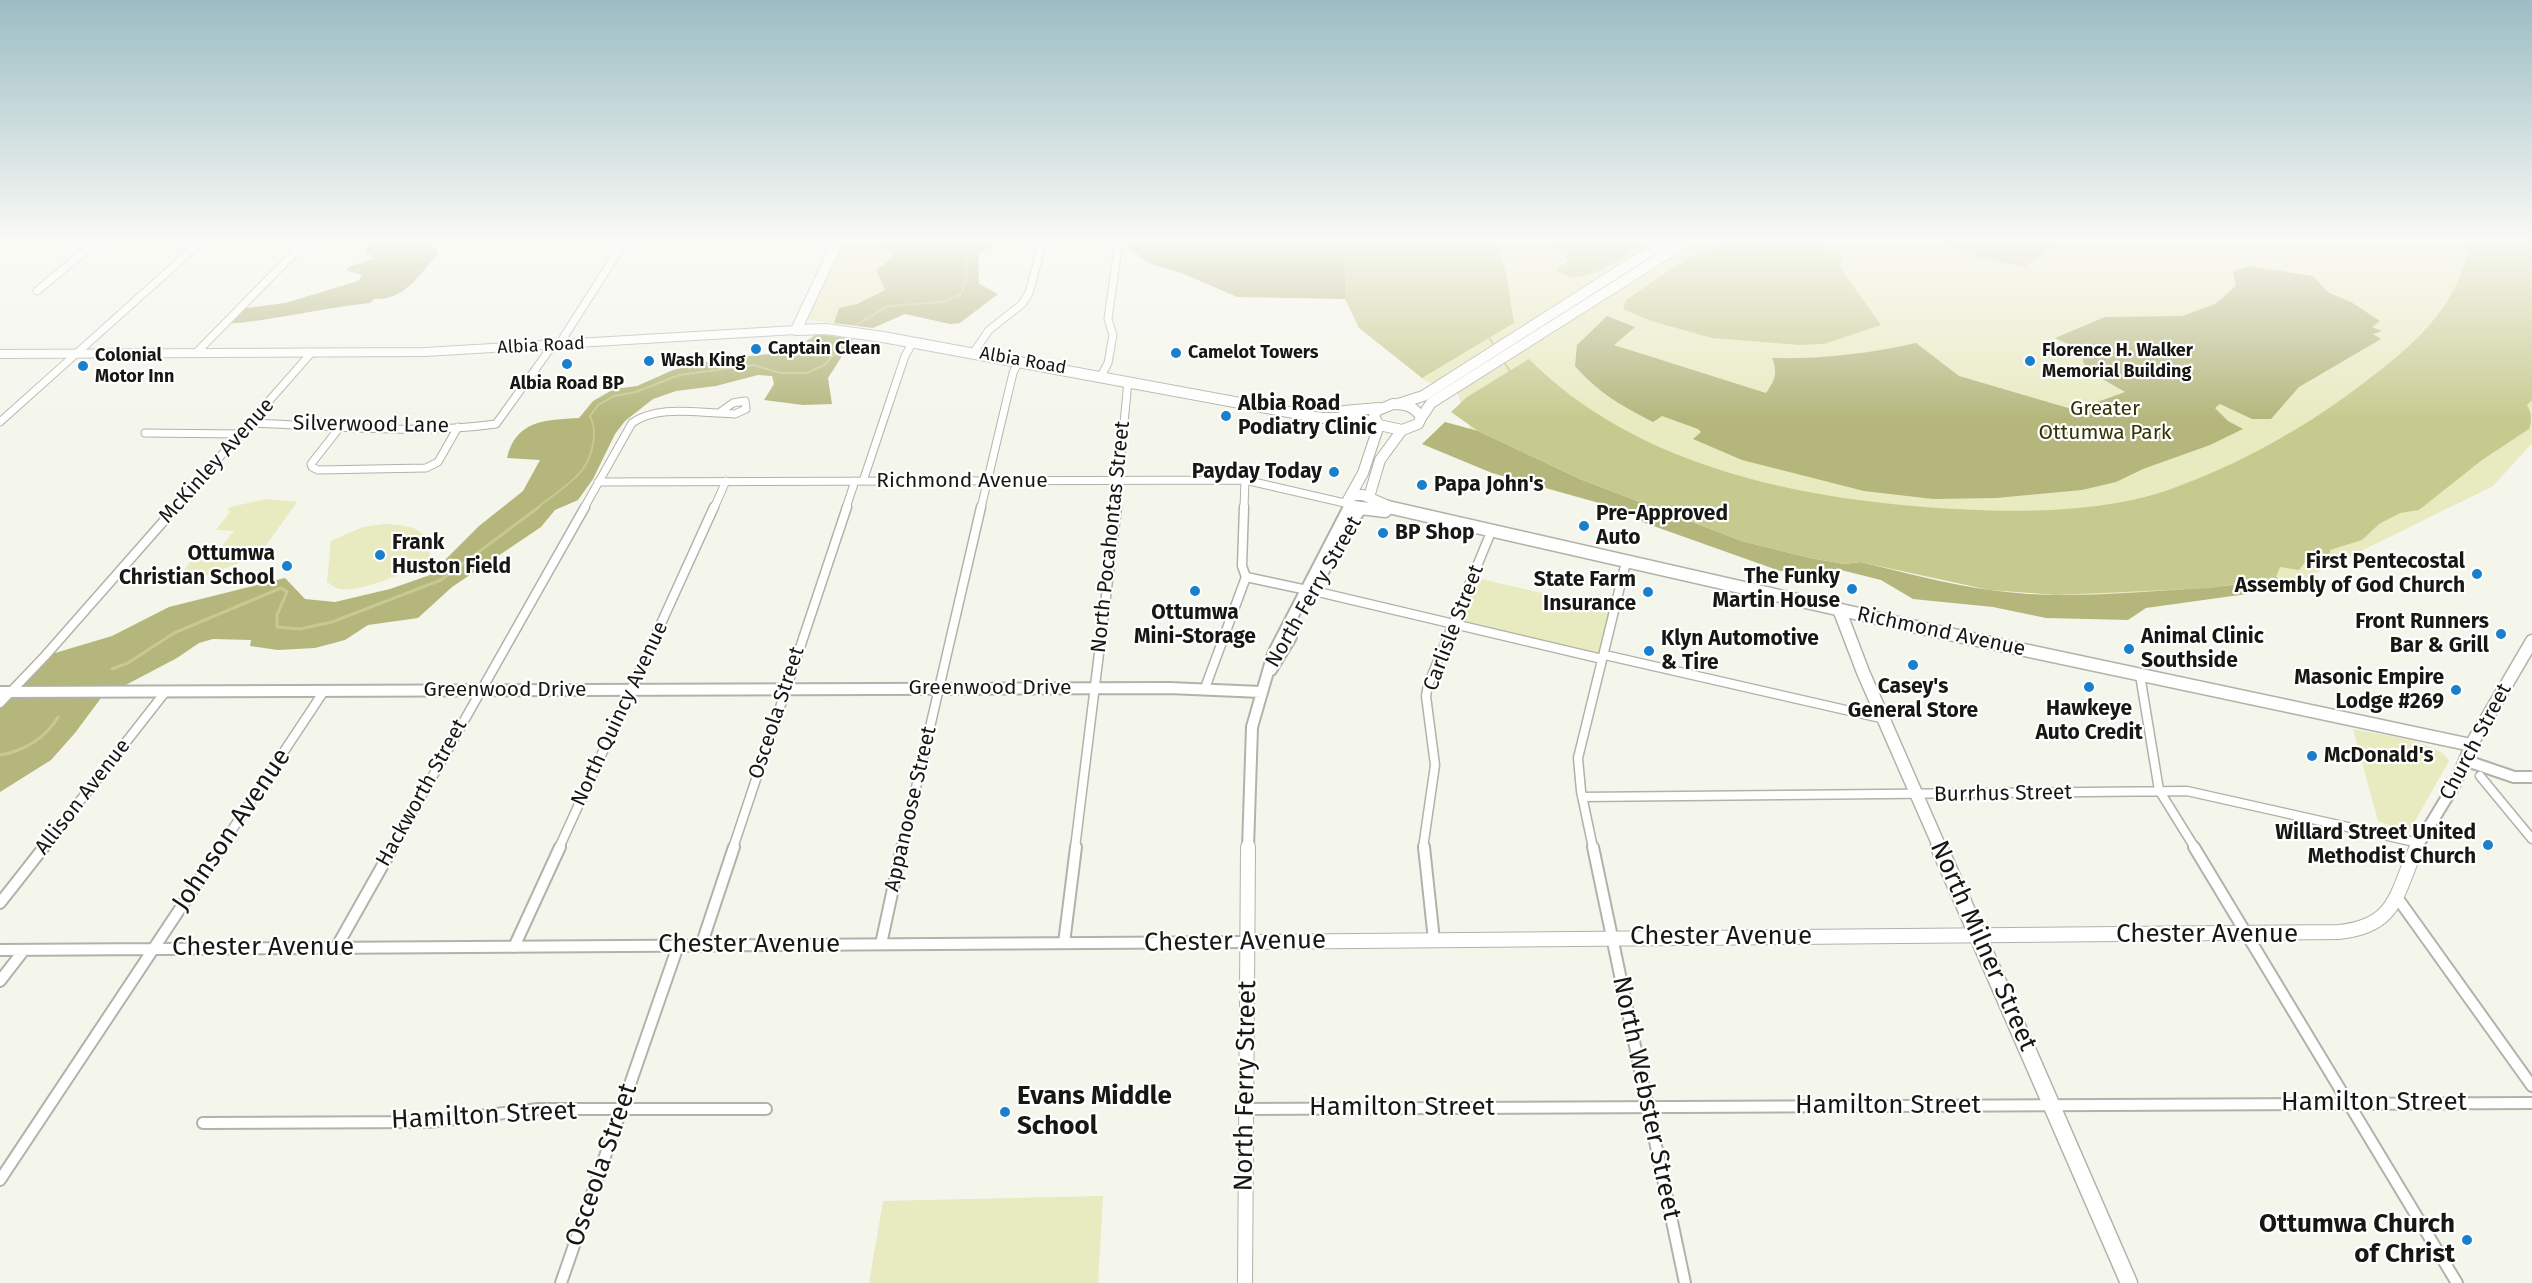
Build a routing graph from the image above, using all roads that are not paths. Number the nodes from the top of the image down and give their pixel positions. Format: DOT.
graph roads {
  1 [pos="135,301"];
  2 [pos="247,301"];
  3 [pos="587,301"];
  4 [pos="810,301"];
  5 [pos="1024,301"];
  6 [pos="1111,301"];
  7 [pos="1572,301"];
  8 [pos="1592,301"];
  9 [pos="805,311"];
  10 [pos="826,329"];
  11 [pos="796,330"];
  12 [pos="914,342"];
  13 [pos="558,346"];
  14 [pos="196,352"];
  15 [pos="312,352"];
  16 [pos="974,352"];
  17 [pos="76,353"];
  18 [pos="0,354"];
  19 [pos="1019,360"];
  20 [pos="1101,376"];
  21 [pos="1128,381"];
  22 [pos="1398,404"];
  23 [pos="1379,408"];
  24 [pos="1290,412"];
  25 [pos="719,413"];
  26 [pos="1421,418"];
  27 [pos="0,422"];
  28 [pos="252,423"];
  29 [pos="1378,424"];
  30 [pos="340,427"];
  31 [pos="458,427"];
  32 [pos="1402,430"];
  33 [pos="145,433"];
  34 [pos="242,434"];
  35 [pos="1245,480"];
  36 [pos="726,481"];
  37 [pos="859,481"];
  38 [pos="988,481"];
  39 [pos="1119,481"];
  40 [pos="598,482"];
  41 [pos="1350,500"];
  42 [pos="1366,503"];
  43 [pos="1491,532"];
  44 [pos="1626,562"];
  45 [pos="1246,577"];
  46 [pos="1310,591"];
  47 [pos="1839,609"];
  48 [pos="1454,625"];
  49 [pos="2530,650"];
  50 [pos="1603,657"];
  51 [pos="2140,675"];
  52 [pos="1094,688"];
  53 [pos="1205,688"];
  54 [pos="785,689"];
  55 [pos="939,689"];
  56 [pos="479,690"];
  57 [pos="632,690"];
  58 [pos="166,691"];
  59 [pos="324,691"];
  60 [pos="0,692"];
  61 [pos="14,692"];
  62 [pos="1261,692"];
  63 [pos="0,703"];
  64 [pos="1885,720"];
  65 [pos="2471,745"];
  66 [pos="2467,761"];
  67 [pos="2480,776"];
  68 [pos="2532,777"];
  69 [pos="2159,790"];
  70 [pos="1917,795"];
  71 [pos="1582,797"];
  72 [pos="2532,839"];
  73 [pos="2419,843"];
  74 [pos="2397,896"];
  75 [pos="0,903"];
  76 [pos="2249,934"];
  77 [pos="1977,935"];
  78 [pos="1612,937"];
  79 [pos="1434,940"];
  80 [pos="1247,942"];
  81 [pos="1064,943"];
  82 [pos="881,944"];
  83 [pos="678,946"];
  84 [pos="701,946"];
  85 [pos="513,947"];
  86 [pos="336,948"];
  87 [pos="153,949"];
  88 [pos="0,950"];
  89 [pos="24,950"];
  90 [pos="0,981"];
  91 [pos="2532,1086"];
  92 [pos="2350,1103"];
  93 [pos="2532,1103"];
  94 [pos="2052,1105"];
  95 [pos="1648,1107"];
  96 [pos="766,1109"];
  97 [pos="1245,1109"];
  98 [pos="621,1110"];
  99 [pos="203,1123"];
  100 [pos="0,1180"];
  101 [pos="561,1283"];
  102 [pos="1245,1283"];
  103 [pos="1685,1283"];
  104 [pos="2129,1283"];
  105 [pos="2457,1283"];
  1 -- 17 [label="street"];
  2 -- 14 [label="street"];
  3 -- 13 [label="street"];
  4 -- 9 [label="main road"];
  5 -- 16 [label="street"];
  6 -- 20 [label="street"];
  7 -- 22 [label="main road, Albia Road"];
  8 -- 26 [label="main road"];
  9 -- 10 [label="main road"];
  9 -- 11 [label="main road"];
  10 -- 11 [label="main road, Albia Road"];
  10 -- 12 [label="main road, Albia Road"];
  11 -- 13 [label="street, Albia Road"];
  12 -- 16 [label="main road, Albia Road"];
  12 -- 37 [label="street, Osceola Street"];
  13 -- 15 [label="street, Albia Road"];
  13 -- 31 [label="street, Silverwood Lane"];
  14 -- 15 [label="street, Albia Road"];
  14 -- 17 [label="street, Albia Road"];
  15 -- 28 [label="street, McKinley Avenue"];
  16 -- 19 [label="main road, Albia Road"];
  17 -- 18 [label="street, Albia Road"];
  17 -- 27 [label="street"];
  19 -- 20 [label="main road, Albia Road"];
  19 -- 38 [label="street, Appanoose Street"];
  20 -- 21 [label="main road, Albia Road"];
  21 -- 24 [label="main road, Albia Road"];
  21 -- 39 [label="street, North Pocahontas Street"];
  22 -- 23 [label="main road, Albia Road"];
  22 -- 26 [label="main road"];
  23 -- 24 [label="main road, Albia Road"];
  23 -- 29 [label="main road, North Ferry Street"];
  24 -- 29 [label="main road, Albia Road"];
  25 -- 40 [label="street, Hackworth Street"];
  26 -- 32 [label="main road"];
  28 -- 30 [label="street, Silverwood Lane"];
  28 -- 34 [label="street, McKinley Avenue"];
  29 -- 32 [label="main road, Albia Road"];
  29 -- 41 [label="main road, North Ferry Street"];
  30 -- 31 [label="street, Silverwood Lane"];
  30 -- 31 [label="street"];
  32 -- 42 [label="main road, North Ferry Street"];
  33 -- 34 [label="street"];
  34 -- 61 [label="street, McKinley Avenue"];
  35 -- 39 [label="street, Richmond Avenue"];
  35 -- 41 [label="street, Richmond Avenue"];
  35 -- 45 [label="street"];
  36 -- 37 [label="street, Richmond Avenue"];
  36 -- 40 [label="street, Richmond Avenue"];
  36 -- 57 [label="street, North Quincy Avenue"];
  37 -- 38 [label="street, Richmond Avenue"];
  37 -- 54 [label="street, Osceola Street"];
  38 -- 39 [label="street, Richmond Avenue"];
  38 -- 55 [label="street, Appanoose Street"];
  39 -- 52 [label="street, North Pocahontas Street"];
  40 -- 56 [label="street, Hackworth Street"];
  41 -- 42 [label="main road, Richmond Avenue"];
  41 -- 46 [label="street, North Ferry Street"];
  42 -- 43 [label="main road, Richmond Avenue"];
  42 -- 46 [label="street, North Ferry Street"];
  43 -- 44 [label="main road, Richmond Avenue"];
  43 -- 48 [label="street, Carlisle Street"];
  44 -- 47 [label="main road, Richmond Avenue"];
  44 -- 50 [label="street, North Webster Street"];
  45 -- 46 [label="street"];
  45 -- 53 [label="street"];
  46 -- 48 [label="street"];
  46 -- 62 [label="street, North Ferry Street"];
  47 -- 51 [label="main road, Richmond Avenue"];
  47 -- 64 [label="main road, North Milner Street"];
  48 -- 50 [label="street"];
  48 -- 79 [label="street, Carlisle Street"];
  49 -- 65 [label="main road, Church Street"];
  50 -- 64 [label="street"];
  50 -- 71 [label="street, North Webster Street"];
  51 -- 65 [label="main road, Richmond Avenue"];
  51 -- 69 [label="street"];
  52 -- 53 [label="street, Greenwood Drive"];
  52 -- 55 [label="street, Greenwood Drive"];
  52 -- 81 [label="street, North Pocahontas Street"];
  53 -- 62 [label="street, Greenwood Drive"];
  54 -- 55 [label="street, Greenwood Drive"];
  54 -- 57 [label="street, Greenwood Drive"];
  54 -- 84 [label="street, Osceola Street"];
  55 -- 82 [label="street, Appanoose Street"];
  56 -- 57 [label="street, Greenwood Drive"];
  56 -- 59 [label="street, Greenwood Drive"];
  56 -- 86 [label="street, Hackworth Street"];
  57 -- 85 [label="street, North Quincy Avenue"];
  58 -- 59 [label="street, Greenwood Drive"];
  58 -- 61 [label="street, Greenwood Drive"];
  58 -- 75 [label="street, Allison Avenue"];
  59 -- 87 [label="street, Johnson Avenue"];
  60 -- 61 [label="street, Greenwood Drive"];
  61 -- 63 [label="street, McKinley Avenue"];
  62 -- 80 [label="street, North Ferry Street"];
  64 -- 70 [label="main road, North Milner Street"];
  65 -- 66 [label="street, Church Street"];
  66 -- 68 [label="street"];
  66 -- 73 [label="street, Church Street"];
  67 -- 72 [label="street"];
  69 -- 70 [label="street, Burrhus Street"];
  69 -- 73 [label="street, Burrhus Street"];
  69 -- 76 [label="street"];
  70 -- 71 [label="street, Burrhus Street"];
  70 -- 77 [label="main road, North Milner Street"];
  71 -- 78 [label="street, North Webster Street"];
  73 -- 74 [label="street, Chester Avenue"];
  74 -- 76 [label="street, Chester Avenue"];
  74 -- 91 [label="street"];
  76 -- 77 [label="street, Chester Avenue"];
  76 -- 92 [label="street"];
  77 -- 78 [label="street, Chester Avenue"];
  77 -- 94 [label="main road, North Milner Street"];
  78 -- 79 [label="street, Chester Avenue"];
  78 -- 95 [label="street, North Webster Street"];
  79 -- 80 [label="street, Chester Avenue"];
  80 -- 81 [label="street, Chester Avenue"];
  80 -- 97 [label="street, North Ferry Street"];
  81 -- 82 [label="street, Chester Avenue"];
  82 -- 84 [label="street, Chester Avenue"];
  83 -- 84 [label="street, Chester Avenue"];
  83 -- 85 [label="street, Chester Avenue"];
  83 -- 98 [label="street, Osceola Street"];
  85 -- 86 [label="street, Chester Avenue"];
  86 -- 87 [label="street, Chester Avenue"];
  87 -- 89 [label="street, Chester Avenue"];
  87 -- 100 [label="street, Johnson Avenue"];
  88 -- 89 [label="street, Chester Avenue"];
  89 -- 90 [label="street"];
  92 -- 93 [label="street, Hamilton Street"];
  92 -- 94 [label="street, Hamilton Street"];
  92 -- 105 [label="street"];
  94 -- 95 [label="street, Hamilton Street"];
  94 -- 104 [label="main road, North Milner Street"];
  95 -- 97 [label="street, Hamilton Street"];
  95 -- 103 [label="street, North Webster Street"];
  96 -- 98 [label="street, Hamilton Street"];
  97 -- 102 [label="street, North Ferry Street"];
  98 -- 99 [label="street, Hamilton Street"];
  98 -- 101 [label="street, Osceola Street"];
}
